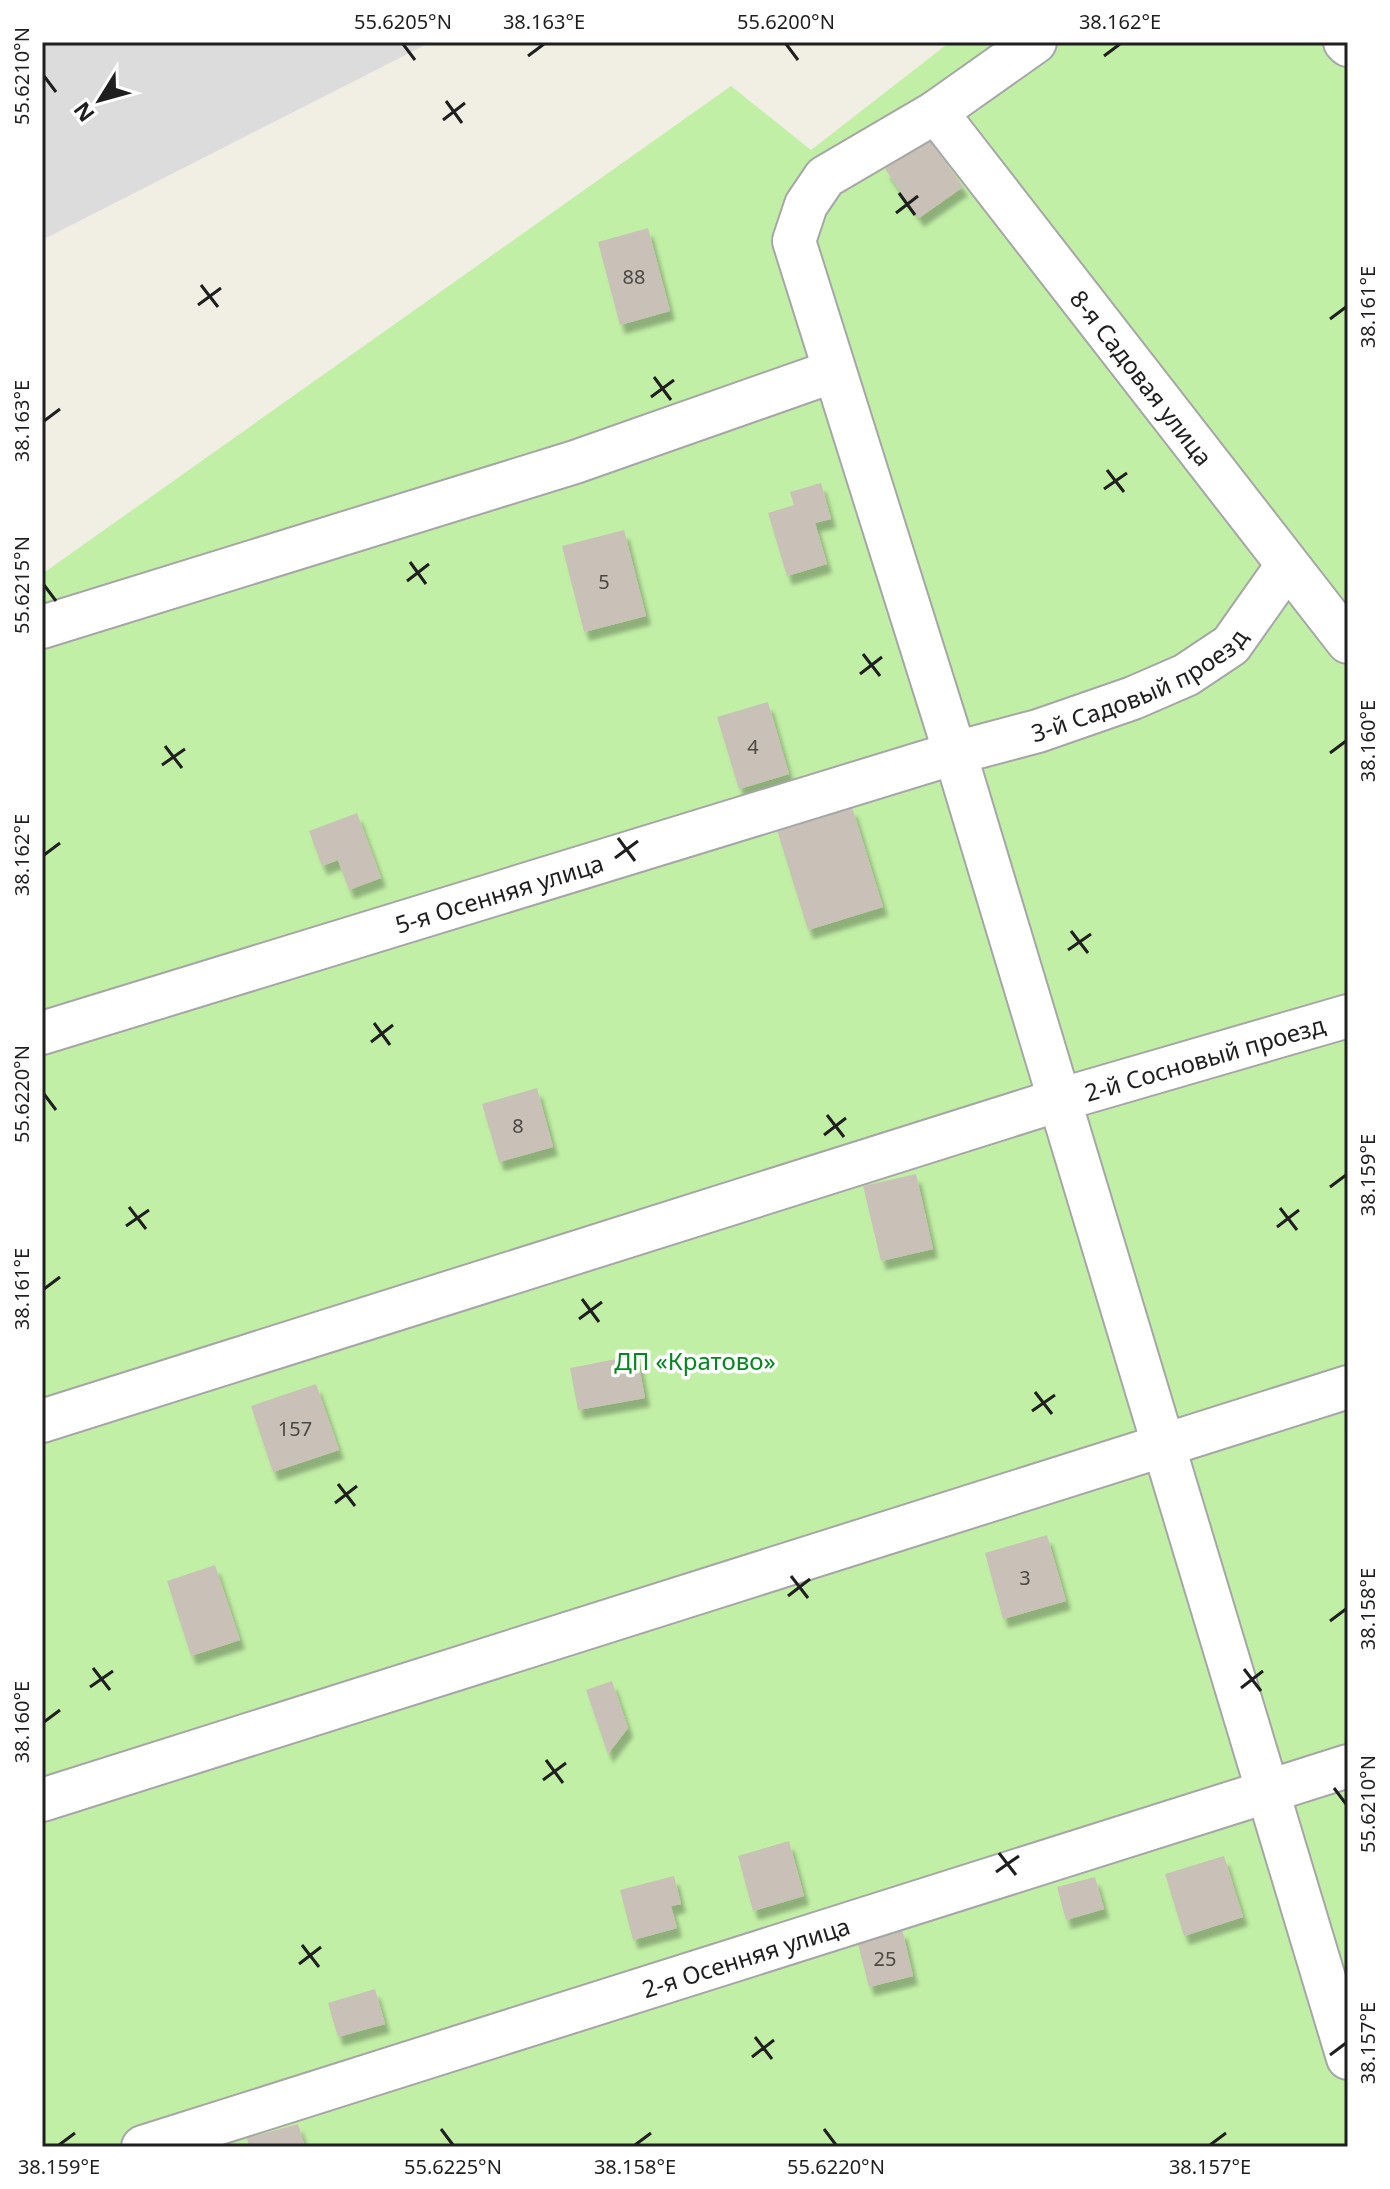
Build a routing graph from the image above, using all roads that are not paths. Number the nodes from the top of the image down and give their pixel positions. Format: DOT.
graph roads {
  1 [pos="1035,42"];
  2 [pos="936,112"];
  3 [pos="834,371"];
  4 [pos="1286,567"];
  5 [pos="42,627"];
  6 [pos="1348,642"];
  7 [pos="955,753"];
  8 [pos="1348,1016"];
  9 [pos="42,1033"];
  10 [pos="1059,1100"];
  11 [pos="1348,1387"];
  12 [pos="42,1421"];
  13 [pos="1160,1444"];
  14 [pos="1348,1766"];
  15 [pos="1266,1790"];
  16 [pos="42,1800"];
  17 [pos="1348,2058"];
  18 [pos="143,2147"];
  1 -- 2 [label="street"];
  2 -- 3 [label="street"];
  2 -- 4 [label="street, 8-я Садовая улица"];
  3 -- 5 [label="street"];
  3 -- 7 [label="street"];
  4 -- 6 [label="street, 8-я Садовая улица"];
  4 -- 7 [label="street, 3-й Садовый проезд"];
  7 -- 9 [label="street, 5-я Осенняя улица"];
  7 -- 10 [label="street"];
  8 -- 10 [label="street, 2-й Сосновый проезд"];
  10 -- 12 [label="street, 2-й Сосновый проезд"];
  10 -- 13 [label="street"];
  11 -- 13 [label="street"];
  13 -- 15 [label="street"];
  13 -- 16 [label="street"];
  14 -- 15 [label="street, 2-я Осенняя улица"];
  15 -- 17 [label="street"];
  15 -- 18 [label="street, 2-я Осенняя улица"];
}
